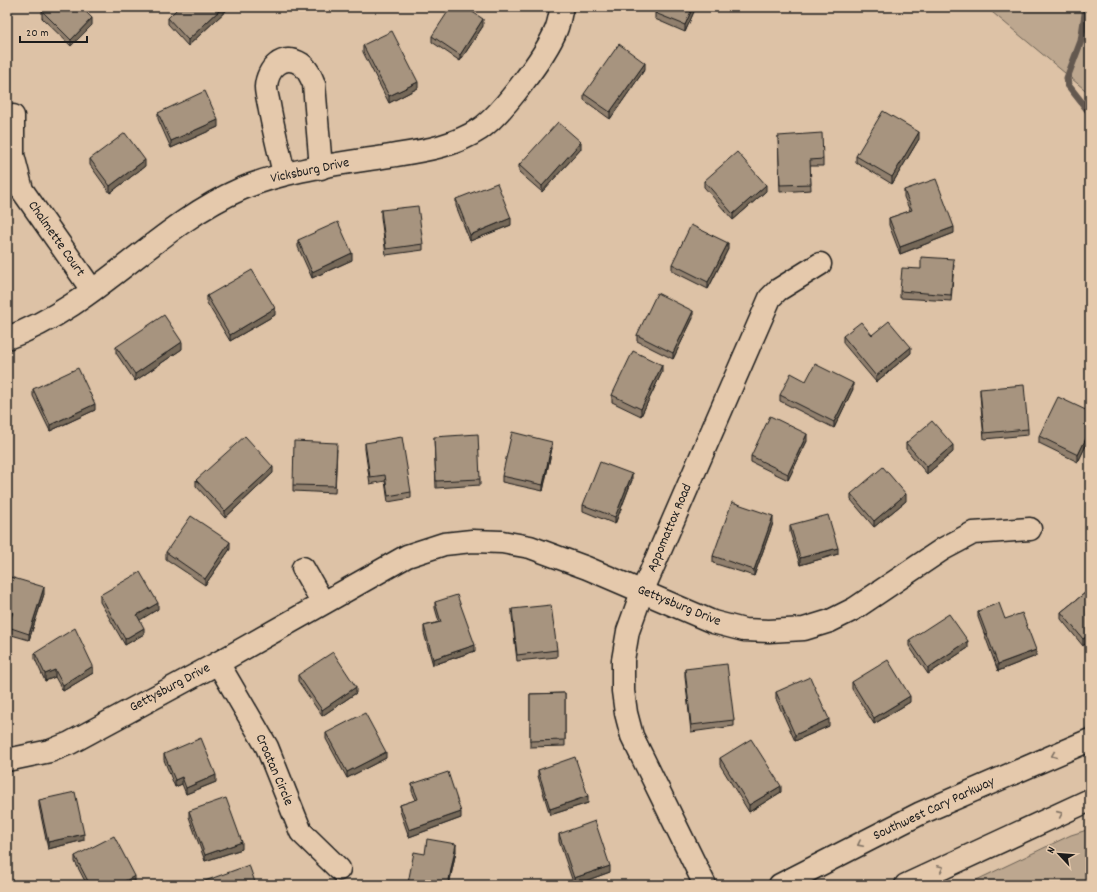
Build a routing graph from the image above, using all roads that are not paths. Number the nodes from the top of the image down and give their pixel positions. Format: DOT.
graph roads {
  1 [pos="562,7"];
  2 [pos="12,116"];
  3 [pos="322,168"];
  4 [pos="284,174"];
  5 [pos="820,264"];
  6 [pos="92,290"];
  7 [pos="7,338"];
  8 [pos="1030,529"];
  9 [pos="303,568"];
  10 [pos="642,592"];
  11 [pos="323,603"];
  12 [pos="218,663"];
  13 [pos="1090,740"];
  14 [pos="8,754"];
  15 [pos="1090,800"];
  16 [pos="339,870"];
  17 [pos="705,885"];
  18 [pos="780,885"];
  19 [pos="906,885"];
  1 -- 3 [label="street, Vicksburg Drive"];
  2 -- 6 [label="street, Chalmette Court"];
  3 -- 4 [label="street, Vicksburg Drive"];
  3 -- 4 [label="street"];
  4 -- 6 [label="street, Vicksburg Drive"];
  5 -- 10 [label="street, Appomattox Road"];
  6 -- 7 [label="street, Vicksburg Drive"];
  8 -- 10 [label="street, Gettysburg Drive"];
  9 -- 11 [label="street"];
  10 -- 11 [label="street, Gettysburg Drive"];
  10 -- 17 [label="street, Appomattox Road"];
  11 -- 12 [label="street, Gettysburg Drive"];
  12 -- 14 [label="street, Gettysburg Drive"];
  12 -- 16 [label="street, Croatan Circle"];
  13 -- 18 [label="street, Southwest Cary Parkway, one-way"];
  19 -- 15 [label="street, one-way"];
}
